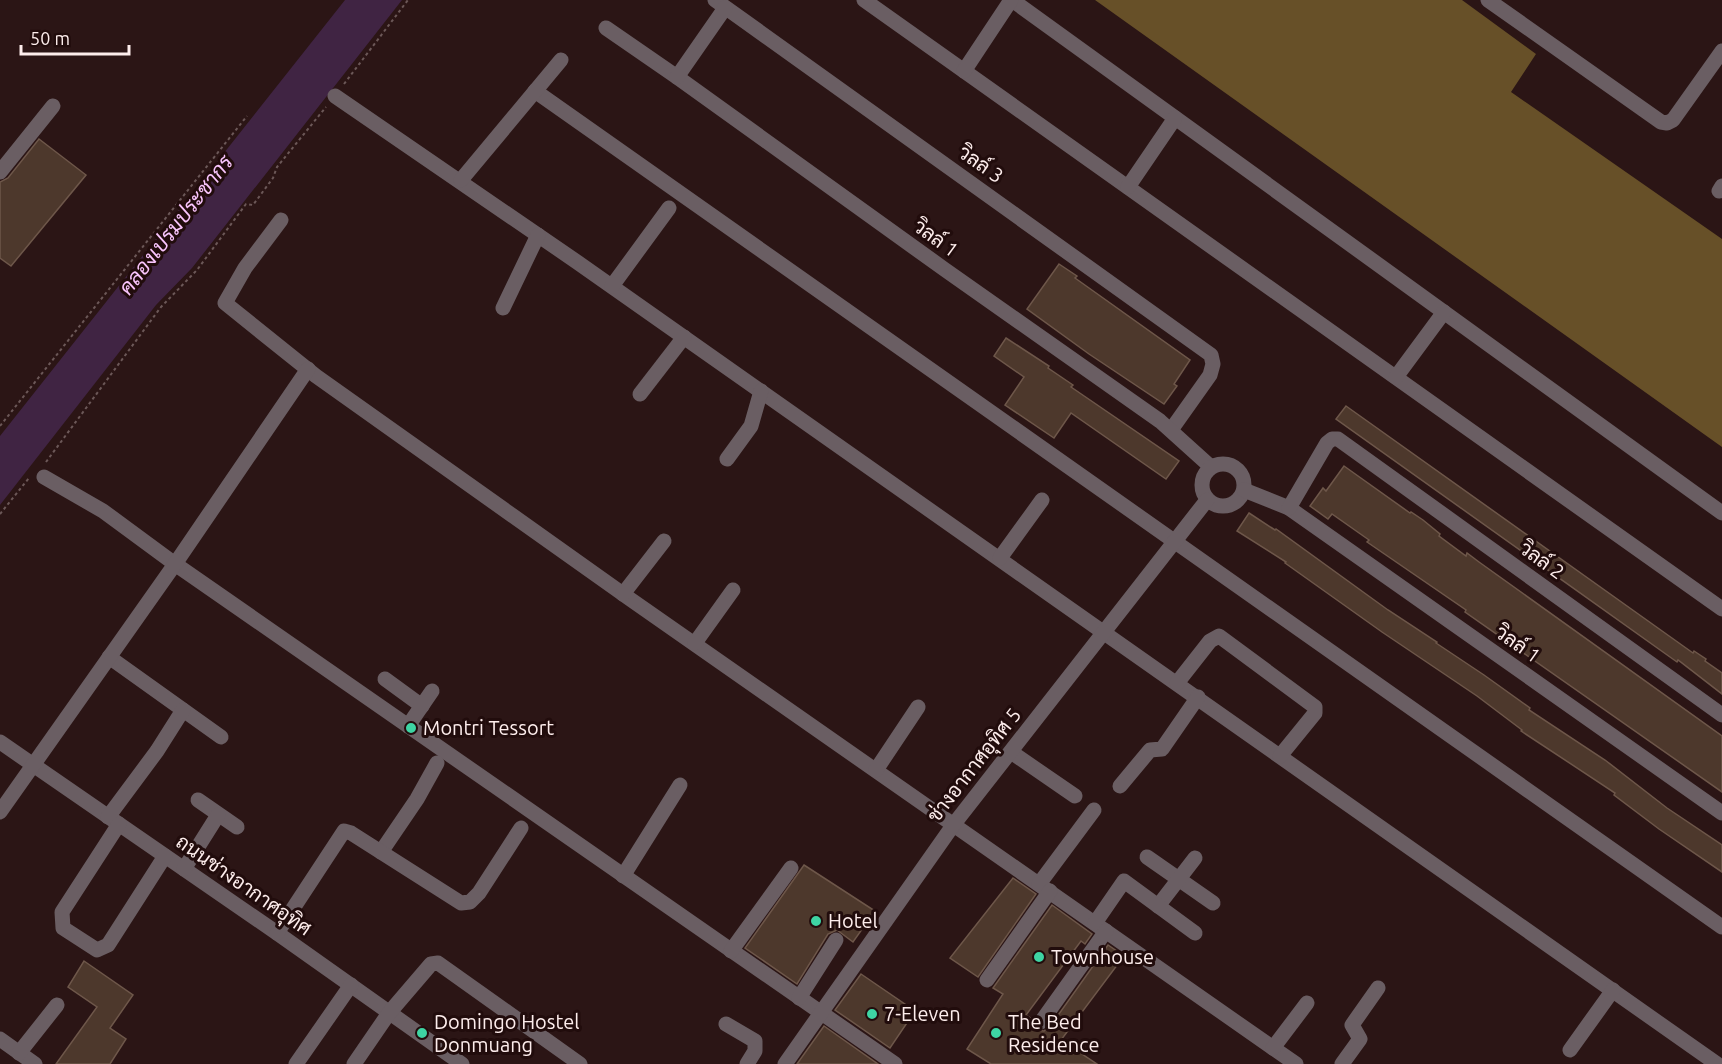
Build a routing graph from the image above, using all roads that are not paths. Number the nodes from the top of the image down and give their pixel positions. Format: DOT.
graph roads {
  1 [pos="864,0"];
  2 [pos="1011,0"];
  3 [pos="1488,0"];
  4 [pos="720,4"];
  5 [pos="606,28"];
  6 [pos="1722,51"];
  7 [pos="561,60"];
  8 [pos="964,71"];
  9 [pos="677,77"];
  10 [pos="535,91"];
  11 [pos="335,96"];
  12 [pos="53,106"];
  13 [pos="1175,118"];
  14 [pos="0,172"];
  15 [pos="460,180"];
  16 [pos="1128,187"];
  17 [pos="669,208"];
  18 [pos="281,220"];
  19 [pos="538,235"];
  20 [pos="612,286"];
  21 [pos="503,308"];
  22 [pos="1444,312"];
  23 [pos="684,337"];
  24 [pos="308,369"];
  25 [pos="1396,377"];
  26 [pos="761,391"];
  27 [pos="640,394"];
  28 [pos="1172,430"];
  29 [pos="727,459"];
  30 [pos="1211,467"];
  31 [pos="44,477"];
  32 [pos="1244,490"];
  33 [pos="1042,500"];
  34 [pos="1207,500"];
  35 [pos="1289,508"];
  36 [pos="1722,513"];
  37 [pos="664,541"];
  38 [pos="1173,543"];
  39 [pos="1000,558"];
  40 [pos="175,564"];
  41 [pos="733,590"];
  42 [pos="623,594"];
  43 [pos="1722,609"];
  44 [pos="1104,632"];
  45 [pos="695,643"];
  46 [pos="109,657"];
  47 [pos="385,679"];
  48 [pos="1177,683"];
  49 [pos="432,691"];
  50 [pos="1198,697"];
  51 [pos="422,706"];
  52 [pos="918,706"];
  53 [pos="183,710"];
  54 [pos="1722,715"];
  55 [pos="408,726"];
  56 [pos="221,737"];
  57 [pos="0,742"];
  58 [pos="1011,752"];
  59 [pos="1280,756"];
  60 [pos="437,763"];
  61 [pos="33,765"];
  62 [pos="876,770"];
  63 [pos="680,785"];
  64 [pos="1120,786"];
  65 [pos="1075,796"];
  66 [pos="198,800"];
  67 [pos="1094,810"];
  68 [pos="0,812"];
  69 [pos="1722,813"];
  70 [pos="218,815"];
  71 [pos="114,821"];
  72 [pos="954,824"];
  73 [pos="237,827"];
  74 [pos="521,828"];
  75 [pos="381,852"];
  76 [pos="165,856"];
  77 [pos="1147,857"];
  78 [pos="1195,858"];
  79 [pos="791,868"];
  80 [pos="184,869"];
  81 [pos="623,876"];
  82 [pos="1179,880"];
  83 [pos="1044,888"];
  84 [pos="1214,903"];
  85 [pos="1158,906"];
  86 [pos="1101,927"];
  87 [pos="1722,927"];
  88 [pos="277,933"];
  89 [pos="1195,933"];
  90 [pos="836,940"];
  91 [pos="731,951"];
  92 [pos="987,980"];
  93 [pos="351,985"];
  94 [pos="1378,988"];
  95 [pos="1613,990"];
  96 [pos="799,998"];
  97 [pos="1307,1003"];
  98 [pos="57,1005"];
  99 [pos="389,1013"];
  100 [pos="820,1013"];
  101 [pos="1041,1022"];
  102 [pos="726,1024"];
  103 [pos="0,1039"];
  104 [pos="1273,1048"];
  105 [pos="1570,1050"];
  106 [pos="19,1053"];
  107 [pos="439,1057"];
  108 [pos="1288,1062"];
  109 [pos="35,1064"];
  110 [pos="296,1064"];
  111 [pos="354,1064"];
  112 [pos="462,1064"];
  113 [pos="580,1064"];
  114 [pos="747,1064"];
  115 [pos="785,1064"];
  116 [pos="895,1064"];
  117 [pos="1342,1064"];
  118 [pos="1718,1064"];
  1 -- 8 [label="street"];
  2 -- 8 [label="street"];
  2 -- 13 [label="street"];
  3 -- 6 [label="street"];
  4 -- 9 [label="street"];
  4 -- 28 [label="street, วิลล์ 3"];
  5 -- 9 [label="street, วิลล์ 1"];
  7 -- 10 [label="street"];
  8 -- 16 [label="street"];
  9 -- 28 [label="street, วิลล์ 1"];
  10 -- 15 [label="street"];
  10 -- 38 [label="street"];
  11 -- 15 [label="street"];
  12 -- 14 [label="street"];
  13 -- 16 [label="street"];
  13 -- 22 [label="street"];
  15 -- 19 [label="street"];
  16 -- 25 [label="street"];
  17 -- 20 [label="street"];
  18 -- 24 [label="street"];
  19 -- 20 [label="street"];
  19 -- 21 [label="street"];
  20 -- 23 [label="street"];
  22 -- 25 [label="street"];
  22 -- 36 [label="street"];
  23 -- 26 [label="street"];
  23 -- 27 [label="street"];
  24 -- 40 [label="street"];
  24 -- 42 [label="street"];
  25 -- 43 [label="street"];
  26 -- 29 [label="street"];
  26 -- 39 [label="street"];
  28 -- 30 [label="street, วิลล์ 1"];
  30 -- 32 [label="street"];
  30 -- 34 [label="street"];
  31 -- 40 [label="street"];
  32 -- 34 [label="street"];
  32 -- 35 [label="street, วิลล์ 1"];
  33 -- 39 [label="street"];
  34 -- 38 [label="street, ช่างอากาศอุทิศ 5"];
  35 -- 54 [label="street, วิลล์ 2"];
  35 -- 69 [label="street, วิลล์ 1"];
  37 -- 42 [label="street"];
  38 -- 44 [label="street, ช่างอากาศอุทิศ 5"];
  38 -- 87 [label="street"];
  39 -- 44 [label="street"];
  40 -- 46 [label="street"];
  40 -- 55 [label="street"];
  41 -- 45 [label="street"];
  42 -- 45 [label="street"];
  44 -- 48 [label="street"];
  44 -- 58 [label="street, ช่างอากาศอุทิศ 5"];
  45 -- 62 [label="street"];
  46 -- 53 [label="street"];
  46 -- 61 [label="street"];
  47 -- 51 [label="street"];
  48 -- 50 [label="street"];
  48 -- 59 [label="street"];
  49 -- 51 [label="street"];
  50 -- 59 [label="street"];
  50 -- 64 [label="street"];
  51 -- 55 [label="street"];
  52 -- 62 [label="street"];
  53 -- 56 [label="street"];
  53 -- 71 [label="street"];
  55 -- 81 [label="street"];
  57 -- 61 [label="street, ถนนช่างอากาศอุทิศ"];
  58 -- 65 [label="street"];
  58 -- 72 [label="street, ช่างอากาศอุทิศ 5"];
  59 -- 95 [label="street"];
  60 -- 75 [label="street"];
  61 -- 68 [label="street"];
  61 -- 71 [label="street, ถนนช่างอากาศอุทิศ"];
  62 -- 72 [label="street"];
  63 -- 81 [label="street"];
  66 -- 70 [label="street"];
  67 -- 83 [label="street"];
  70 -- 73 [label="street"];
  70 -- 80 [label="street"];
  71 -- 76 [label="street, ถนนช่างอากาศอุทิศ"];
  71 -- 76 [label="street"];
  72 -- 83 [label="street"];
  72 -- 100 [label="street, ช่างอากาศอุทิศ 5"];
  74 -- 75 [label="street"];
  75 -- 88 [label="street"];
  76 -- 80 [label="street, ถนนช่างอากาศอุทิศ"];
  77 -- 82 [label="street"];
  78 -- 82 [label="street"];
  79 -- 91 [label="street"];
  80 -- 88 [label="street, ถนนช่างอากาศอุทิศ"];
  81 -- 91 [label="street"];
  82 -- 84 [label="street"];
  82 -- 85 [label="street"];
  83 -- 86 [label="street"];
  83 -- 92 [label="street"];
  85 -- 86 [label="street"];
  85 -- 89 [label="street"];
  86 -- 101 [label="street"];
  86 -- 104 [label="street"];
  88 -- 93 [label="street, ถนนช่างอากาศอุทิศ"];
  90 -- 96 [label="street"];
  91 -- 96 [label="street"];
  93 -- 99 [label="street, ถนนช่างอากาศอุทิศ"];
  93 -- 110 [label="street"];
  94 -- 117 [label="street"];
  95 -- 105 [label="street"];
  95 -- 118 [label="street"];
  96 -- 100 [label="street"];
  97 -- 104 [label="street"];
  98 -- 106 [label="street"];
  99 -- 107 [label="street, ถนนช่างอากาศอุทิศ"];
  99 -- 111 [label="street"];
  99 -- 113 [label="street"];
  100 -- 115 [label="street, ช่างอากาศอุทิศ 5"];
  100 -- 116 [label="street"];
  102 -- 114 [label="street"];
  103 -- 106 [label="street"];
  104 -- 108 [label="street"];
  106 -- 109 [label="street"];
  107 -- 112 [label="street, ถนนช่างอากาศอุทิศ"];
}
